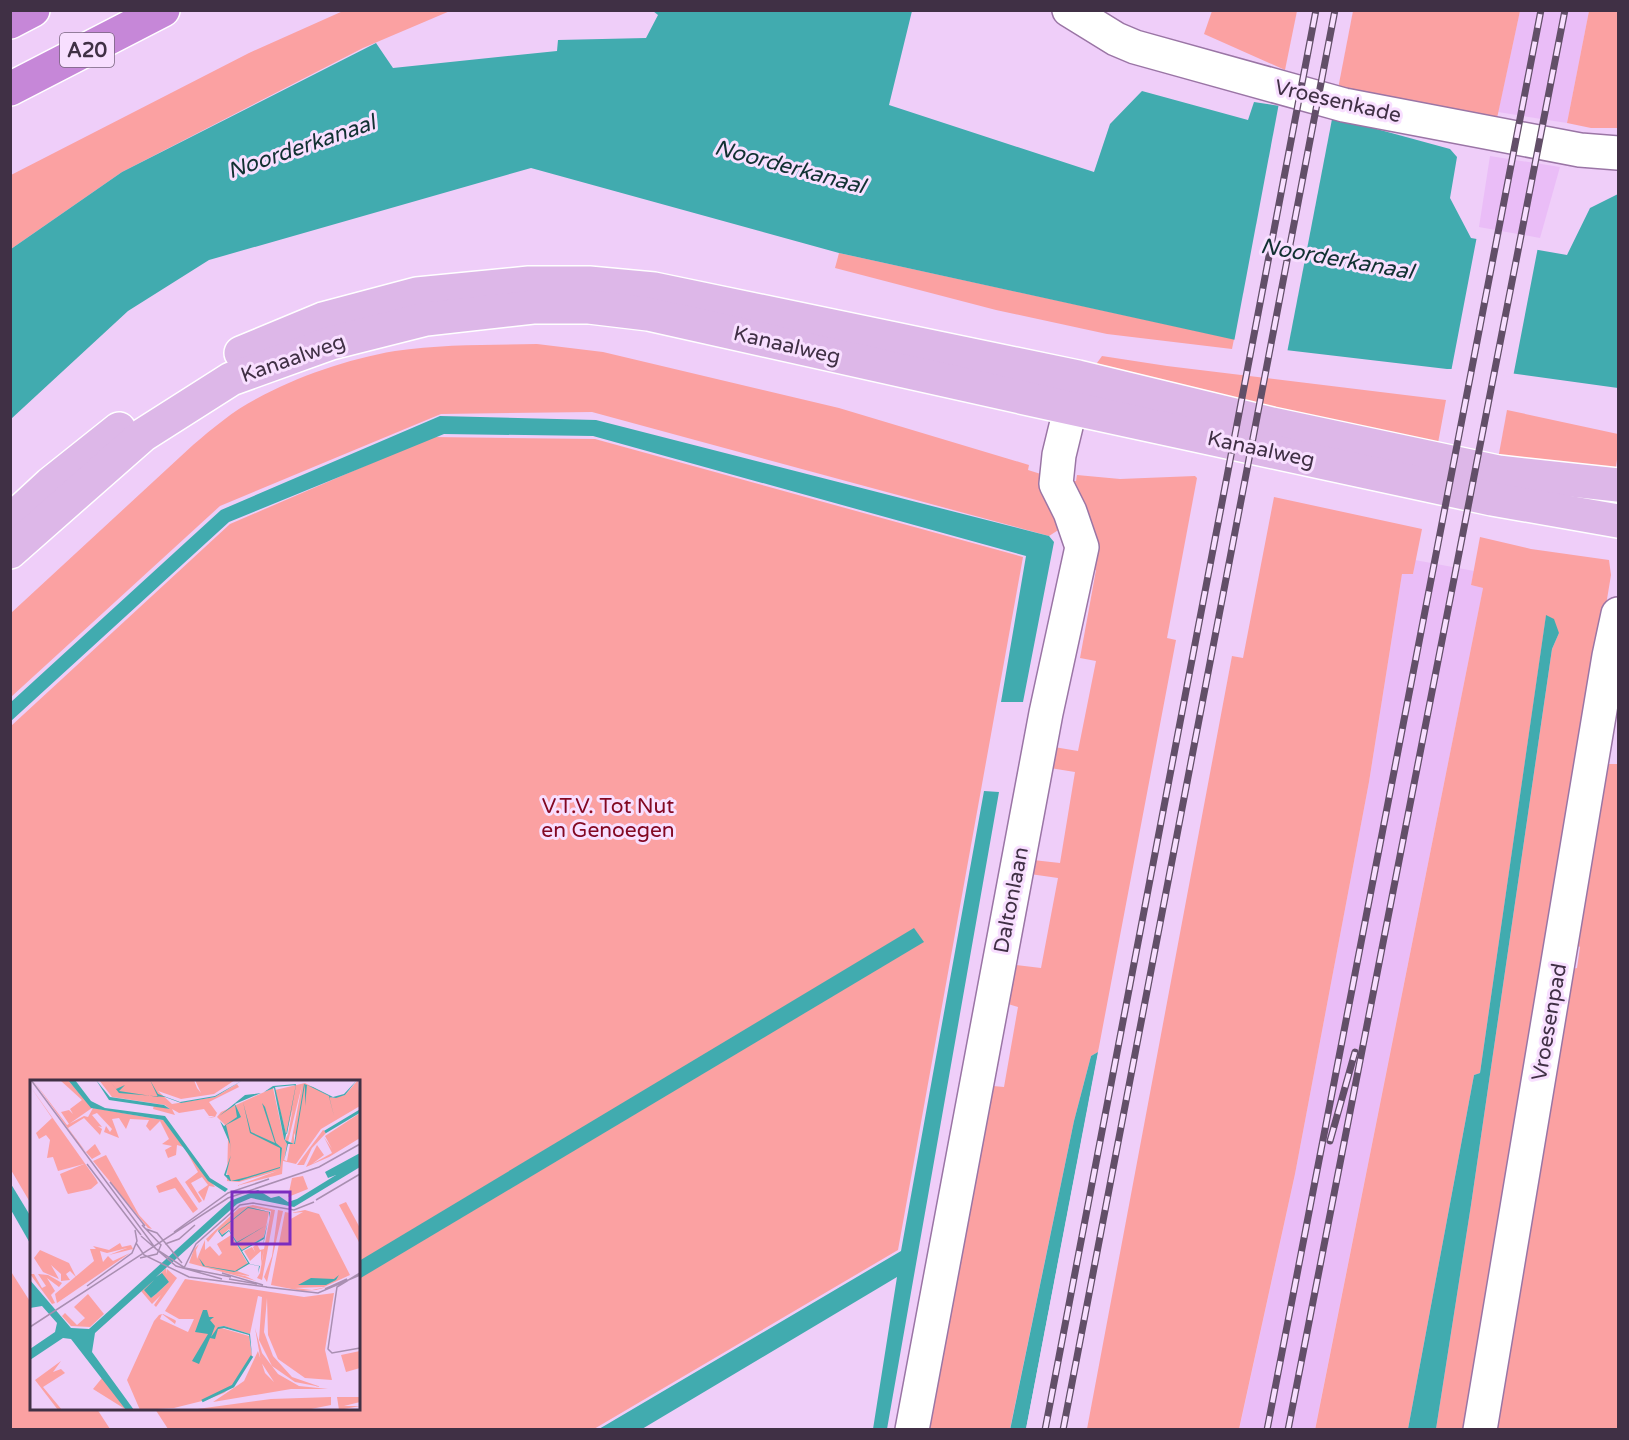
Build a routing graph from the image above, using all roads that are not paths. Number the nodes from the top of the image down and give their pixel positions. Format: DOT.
graph roads {
  1 [pos="33,10"];
  2 [pos="163,10"];
  3 [pos="1070,10"];
  4 [pos="10,22"];
  5 [pos="10,89"];
  6 [pos="1618,153"];
  7 [pos="1078,377"];
  8 [pos="1070,408"];
  9 [pos="1618,485"];
  10 [pos="10,521"];
  11 [pos="1618,521"];
  12 [pos="10,552"];
  13 [pos="1618,614"];
  14 [pos="912,1430"];
  15 [pos="1480,1430"];
  1 -- 4 [label="highway"];
  2 -- 5 [label="highway, A20"];
  3 -- 6 [label="street, Vroesenkade"];
  7 -- 8 [label="street, Daltonlaan"];
  7 -- 9 [label="main road, Kanaalweg"];
  7 -- 10 [label="main road, Kanaalweg"];
  8 -- 11 [label="main road, Kanaalweg"];
  8 -- 12 [label="main road, Kanaalweg"];
  8 -- 14 [label="street, Daltonlaan"];
  13 -- 15 [label="street, Vroesenpad"];
}
